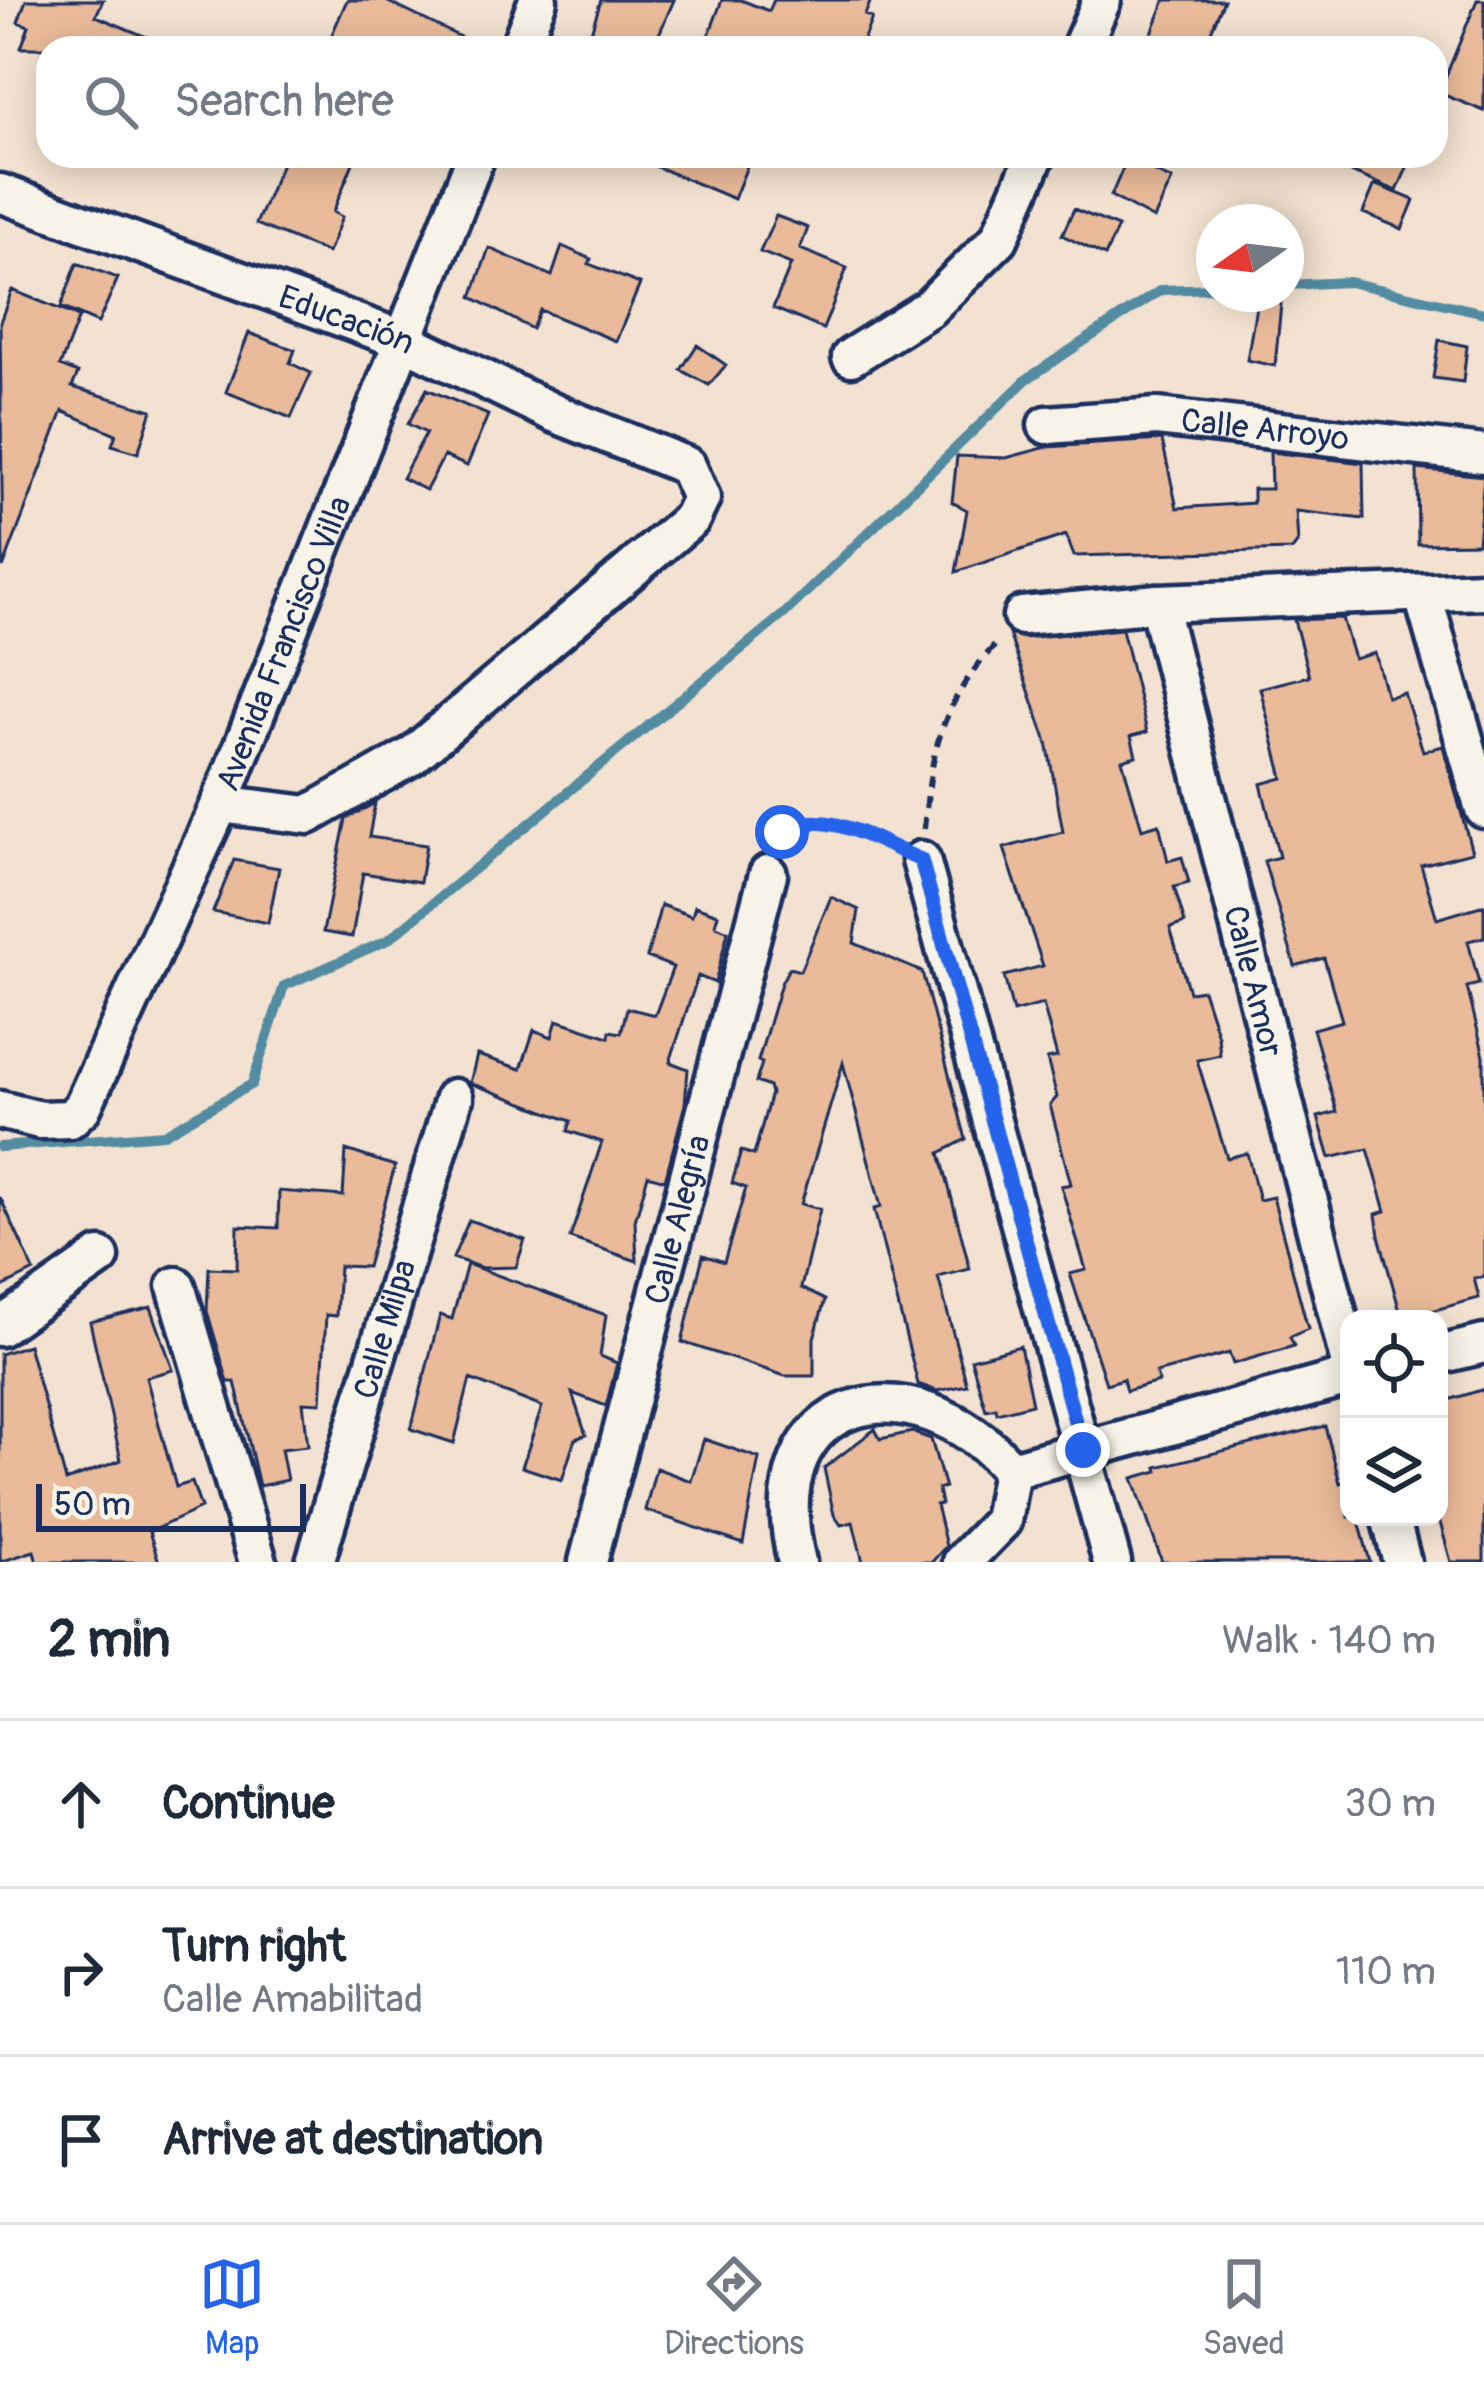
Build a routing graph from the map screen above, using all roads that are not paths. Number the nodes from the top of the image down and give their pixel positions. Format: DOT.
graph roads {
  1 [pos="538,0"];
  2 [pos="1102,0"];
  3 [pos="524,36"];
  4 [pos="1087,36"];
  5 [pos="471,168"];
  6 [pos="1030,168"];
  7 [pos="0,194"];
  8 [pos="403,340"];
  9 [pos="851,357"];
  10 [pos="1047,424"];
  11 [pos="1484,454"];
  12 [pos="1484,590"];
  13 [pos="1423,595"];
  14 [pos="1158,603"];
  15 [pos="1022,616"];
  16 [pos="220,804"];
  17 [pos="1484,808"];
  18 [pos="921,860"];
  19 [pos="767,874"];
  20 [pos="454,1098"];
  21 [pos="0,1110"];
  22 [pos="100,1257"];
  23 [pos="176,1286"];
  24 [pos="1340,1324"];
  25 [pos="0,1327"];
  26 [pos="1484,1344"];
  27 [pos="1448,1353"];
  28 [pos="1340,1379"];
  29 [pos="1083,1450"];
  30 [pos="1010,1470"];
  31 [pos="1392,1526"];
  32 [pos="258,1562"];
  33 [pos="315,1562"];
  34 [pos="589,1562"];
  35 [pos="797,1562"];
  36 [pos="962,1562"];
  37 [pos="1112,1562"];
  38 [pos="1402,1562"];
  1 -- 3 [label="street"];
  2 -- 4 [label="street"];
  5 -- 8 [label="street, Avenida Francisco Villa"];
  6 -- 9 [label="street"];
  7 -- 8 [label="street, Educación"];
  8 -- 16 [label="street, Avenida Francisco Villa"];
  8 -- 16 [label="street, Educación"];
  10 -- 11 [label="street, Calle Arroyo"];
  12 -- 13 [label="street"];
  13 -- 14 [label="street"];
  13 -- 17 [label="street"];
  14 -- 15 [label="street"];
  14 -- 24 [label="street, Calle Amor"];
  16 -- 21 [label="street, Avenida Francisco Villa"];
  18 -- 29 [label="street"];
  19 -- 34 [label="street, Calle Alegría"];
  20 -- 33 [label="street, Calle Milpa"];
  22 -- 25 [label="street"];
  23 -- 32 [label="street"];
  26 -- 27 [label="street"];
  28 -- 29 [label="street"];
  29 -- 30 [label="street"];
  29 -- 37 [label="street"];
  30 -- 35 [label="street"];
  30 -- 36 [label="street"];
  31 -- 38 [label="street"];
}
